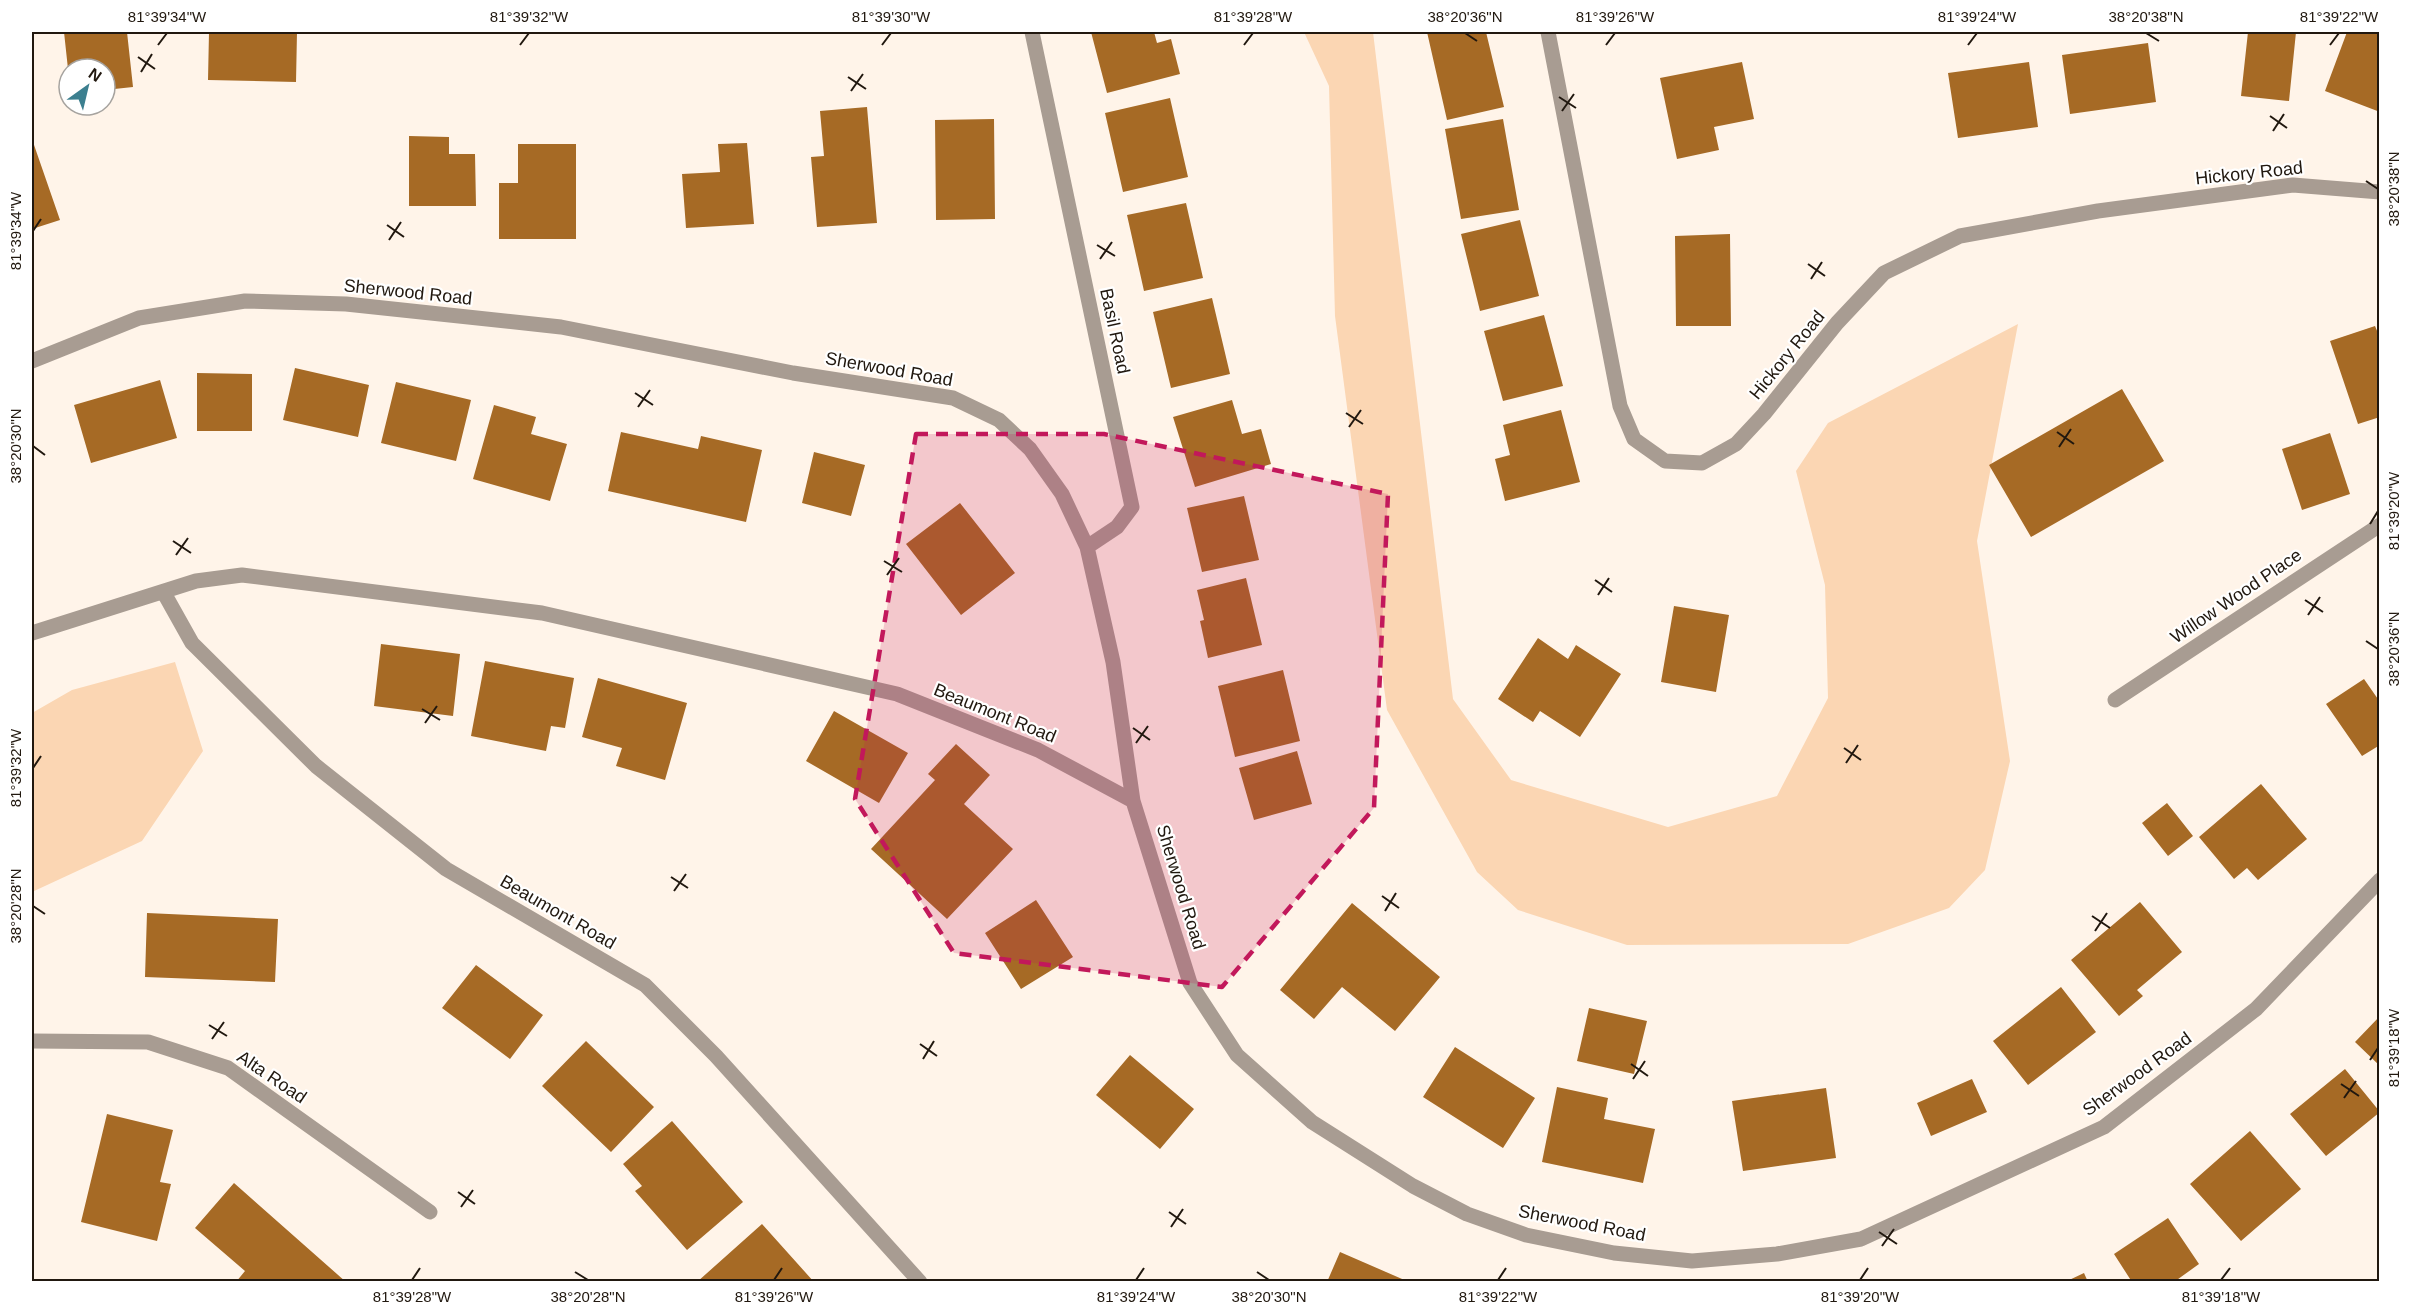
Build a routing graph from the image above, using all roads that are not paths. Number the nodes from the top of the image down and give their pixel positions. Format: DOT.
graph roads {
  1 [pos="1032,32"];
  2 [pos="1548,32"];
  3 [pos="2379,192"];
  4 [pos="32,362"];
  5 [pos="2379,525"];
  6 [pos="1086,547"];
  7 [pos="164,593"];
  8 [pos="32,633"];
  9 [pos="2115,700"];
  10 [pos="1133,801"];
  11 [pos="2379,880"];
  12 [pos="32,1041"];
  13 [pos="430,1212"];
  14 [pos="920,1281"];
  1 -- 6 [label="street, Basil Road"];
  2 -- 3 [label="street, Hickory Road"];
  4 -- 6 [label="street, Sherwood Road"];
  5 -- 9 [label="street, Willow Wood Place"];
  6 -- 10 [label="street, Sherwood Road"];
  7 -- 8 [label="street, Beaumont Road"];
  7 -- 10 [label="street, Beaumont Road"];
  7 -- 14 [label="street, Beaumont Road"];
  10 -- 11 [label="street, Sherwood Road"];
  12 -- 13 [label="street, Alta Road"];
}
